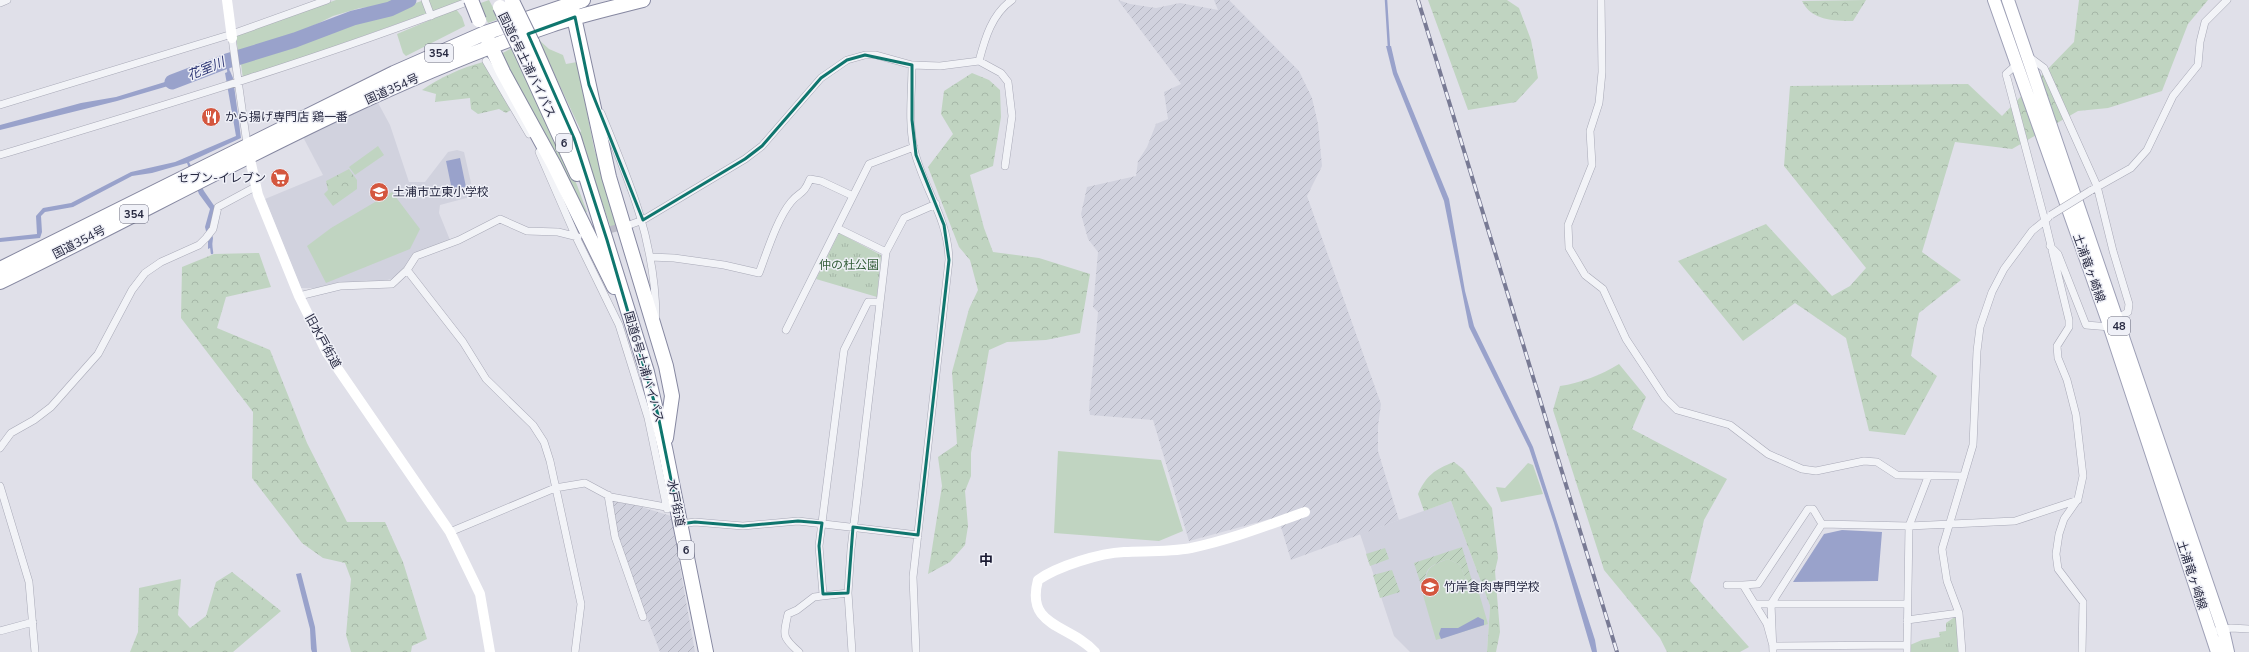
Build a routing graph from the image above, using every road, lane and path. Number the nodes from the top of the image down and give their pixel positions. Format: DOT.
graph roads {
  1 [pos="7,0"];
  2 [pos="227,0"];
  3 [pos="327,0"];
  4 [pos="425,0"];
  5 [pos="472,0"];
  6 [pos="496,0"];
  7 [pos="511,0"];
  8 [pos="643,0"];
  9 [pos="1601,0"];
  10 [pos="1994,0"];
  11 [pos="2008,0"];
  12 [pos="2227,0"];
  13 [pos="575,1"];
  14 [pos="1009,1"];
  15 [pos="0,2"];
  16 [pos="540,6"];
  17 [pos="430,14"];
  18 [pos="575,17"];
  19 [pos="550,25"];
  20 [pos="485,33"];
  21 [pos="232,36"];
  22 [pos="525,44"];
  23 [pos="491,47"];
  24 [pos="2028,56"];
  25 [pos="486,61"];
  26 [pos="979,61"];
  27 [pos="912,65"];
  28 [pos="2016,65"];
  29 [pos="239,82"];
  30 [pos="589,85"];
  31 [pos="0,105"];
  32 [pos="914,147"];
  33 [pos="248,150"];
  34 [pos="0,155"];
  35 [pos="1005,166"];
  36 [pos="2097,186"];
  37 [pos="255,187"];
  38 [pos="853,196"];
  39 [pos="936,204"];
  40 [pos="2048,218"];
  41 [pos="643,220"];
  42 [pos="630,225"];
  43 [pos="837,228"];
  44 [pos="584,235"];
  45 [pos="576,237"];
  46 [pos="2050,245"];
  47 [pos="886,252"];
  48 [pos="650,257"];
  49 [pos="0,269"];
  50 [pos="407,270"];
  51 [pos="0,282"];
  52 [pos="299,296"];
  53 [pos="880,302"];
  54 [pos="632,323"];
  55 [pos="2114,323"];
  56 [pos="656,328"];
  57 [pos="786,330"];
  58 [pos="0,448"];
  59 [pos="665,448"];
  60 [pos="1964,476"];
  61 [pos="1928,477"];
  62 [pos="0,488"];
  63 [pos="555,488"];
  64 [pos="608,495"];
  65 [pos="2078,500"];
  66 [pos="672,508"];
  67 [pos="1305,512"];
  68 [pos="822,523"];
  69 [pos="1949,523"];
  70 [pos="680,524"];
  71 [pos="1822,524"];
  72 [pos="1909,526"];
  73 [pos="854,528"];
  74 [pos="450,532"];
  75 [pos="918,535"];
  76 [pos="1727,585"];
  77 [pos="1743,585"];
  78 [pos="848,593"];
  79 [pos="823,594"];
  80 [pos="1756,604"];
  81 [pos="1771,604"];
  82 [pos="1907,604"];
  83 [pos="1959,613"];
  84 [pos="643,617"];
  85 [pos="1907,620"];
  86 [pos="33,622"];
  87 [pos="2249,629"];
  88 [pos="0,630"];
  89 [pos="2217,631"];
  90 [pos="1907,648"];
  91 [pos="1773,649"];
  92 [pos="35,652"];
  93 [pos="490,652"];
  94 [pos="575,652"];
  95 [pos="706,652"];
  96 [pos="799,652"];
  97 [pos="852,652"];
  98 [pos="916,652"];
  99 [pos="1095,652"];
  100 [pos="1962,652"];
  101 [pos="2082,652"];
  102 [pos="2217,652"];
  103 [pos="2228,652"];
  1 -- 15 [label="street"];
  2 -- 21 [label="street, 旧水戸街道"];
  3 -- 21 [label="street"];
  4 -- 17 [label="street"];
  5 -- 17 [label="street"];
  5 -- 20 [label="highway, bridge"];
  6 -- 22 [label="highway, 国道6号土浦バイパス / 6, bridge"];
  7 -- 22 [label="highway, 国道6号土浦バイパス / 6, bridge"];
  8 -- 18 [label="highway, 国道354号"];
  9 -- 61 [label="street"];
  10 -- 28 [label="main road, 土浦竜ヶ崎線 / 48"];
  11 -- 24 [label="main road, 土浦竜ヶ崎線 / 48"];
  12 -- 36 [label="street"];
  13 -- 16 [label="highway, 国道354号 / 354"];
  13 -- 18 [label="highway"];
  14 -- 26 [label="street"];
  16 -- 19 [label="highway"];
  16 -- 20 [label="highway, 国道354号 / 354"];
  17 -- 29 [label="street"];
  18 -- 19 [label="highway, 国道354号 / 354"];
  18 -- 30 [label="highway"];
  19 -- 23 [label="highway, 国道354号 / 354"];
  20 -- 23 [label="highway"];
  20 -- 33 [label="highway, 国道354号 / 354"];
  21 -- 29 [label="street, 旧水戸街道"];
  21 -- 31 [label="street"];
  22 -- 54 [label="highway, 国道6号土浦バイパス / 6"];
  23 -- 33 [label="highway, 国道354号 / 354"];
  23 -- 54 [label="highway"];
  24 -- 36 [label="street"];
  24 -- 55 [label="main road, 土浦竜ヶ崎線 / 48"];
  25 -- 45 [label="street"];
  26 -- 27 [label="street"];
  26 -- 35 [label="street"];
  27 -- 32 [label="street"];
  27 -- 41 [label="street"];
  28 -- 40 [label="street"];
  28 -- 55 [label="main road, 土浦竜ヶ崎線 / 48"];
  29 -- 33 [label="street, 旧水戸街道"];
  29 -- 34 [label="street"];
  30 -- 41 [label="street"];
  30 -- 56 [label="highway"];
  32 -- 38 [label="street"];
  32 -- 39 [label="street"];
  33 -- 37 [label="street, 旧水戸街道"];
  33 -- 49 [label="highway, 国道354号 / 354"];
  33 -- 51 [label="highway, 国道354号 / 354"];
  36 -- 40 [label="street, bridge"];
  36 -- 55 [label="street"];
  37 -- 52 [label="street, 旧水戸街道"];
  37 -- 58 [label="street"];
  38 -- 43 [label="street"];
  38 -- 48 [label="street"];
  39 -- 47 [label="street"];
  39 -- 75 [label="street"];
  40 -- 46 [label="street"];
  40 -- 60 [label="street"];
  41 -- 42 [label="street"];
  41 -- 48 [label="street"];
  43 -- 47 [label="street"];
  43 -- 57 [label="street"];
  44 -- 45 [label="street"];
  45 -- 50 [label="street"];
  45 -- 66 [label="street"];
  46 -- 55 [label="street"];
  46 -- 65 [label="street"];
  47 -- 53 [label="street"];
  48 -- 56 [label="street"];
  50 -- 52 [label="street"];
  50 -- 63 [label="street"];
  52 -- 74 [label="street, 旧水戸街道"];
  53 -- 68 [label="street"];
  53 -- 73 [label="street"];
  54 -- 59 [label="highway, 国道6号土浦バイパス / 6"];
  55 -- 89 [label="main road, 土浦竜ヶ崎線 / 48"];
  56 -- 59 [label="highway"];
  59 -- 66 [label="highway, 水戸街道 / 6"];
  60 -- 61 [label="street"];
  60 -- 69 [label="street"];
  61 -- 72 [label="street"];
  62 -- 86 [label="street"];
  63 -- 64 [label="street"];
  63 -- 74 [label="street"];
  63 -- 94 [label="street"];
  64 -- 66 [label="street"];
  64 -- 84 [label="street"];
  65 -- 69 [label="street"];
  65 -- 101 [label="street"];
  66 -- 70 [label="highway, 水戸街道 / 6"];
  67 -- 99 [label="street"];
  68 -- 70 [label="street"];
  68 -- 73 [label="street"];
  68 -- 79 [label="street"];
  69 -- 72 [label="street"];
  69 -- 83 [label="street"];
  70 -- 95 [label="highway, 水戸街道 / 6"];
  71 -- 72 [label="street"];
  71 -- 77 [label="street"];
  71 -- 81 [label="street"];
  72 -- 82 [label="street"];
  73 -- 75 [label="street"];
  73 -- 78 [label="street"];
  74 -- 93 [label="street, 旧水戸街道"];
  75 -- 98 [label="street"];
  76 -- 77 [label="street"];
  77 -- 80 [label="street"];
  78 -- 79 [label="street"];
  78 -- 97 [label="street"];
  79 -- 96 [label="street"];
  80 -- 81 [label="street"];
  80 -- 91 [label="street"];
  81 -- 82 [label="street"];
  81 -- 91 [label="street"];
  82 -- 85 [label="street"];
  83 -- 85 [label="street"];
  83 -- 100 [label="street"];
  85 -- 90 [label="street"];
  86 -- 88 [label="street"];
  86 -- 92 [label="street"];
  87 -- 89 [label="street"];
  89 -- 102 [label="main road, 土浦竜ヶ崎線 / 48"];
  89 -- 103 [label="main road, 土浦竜ヶ崎線 / 48"];
  90 -- 91 [label="street"];
}
